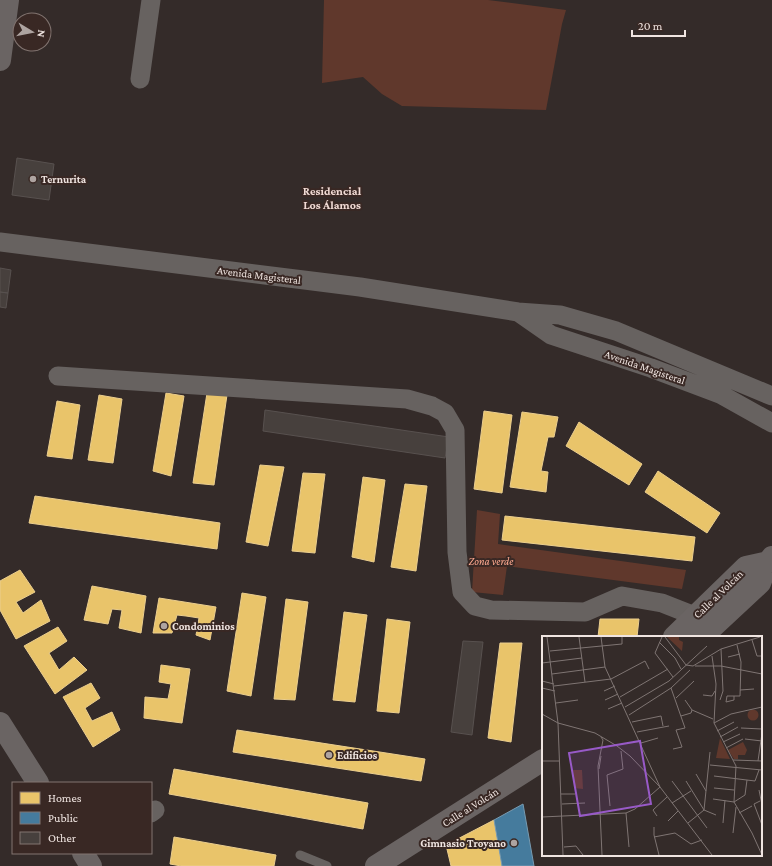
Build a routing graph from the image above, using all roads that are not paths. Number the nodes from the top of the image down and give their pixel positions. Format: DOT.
graph roads {
  1 [pos="8,0"];
  2 [pos="151,0"];
  3 [pos="0,60"];
  4 [pos="140,79"];
  5 [pos="0,242"];
  6 [pos="518,312"];
  7 [pos="58,376"];
  8 [pos="772,396"];
  9 [pos="772,423"];
  10 [pos="770,559"];
  11 [pos="695,616"];
  12 [pos="675,636"];
  13 [pos="703,636"];
  14 [pos="0,723"];
  15 [pos="542,761"];
  16 [pos="37,782"];
  17 [pos="300,855"];
  18 [pos="327,866"];
  19 [pos="376,866"];
  1 -- 3 [label="main road"];
  2 -- 4 [label="street"];
  5 -- 6 [label="street, Avenida Magisteral"];
  6 -- 8 [label="street, Avenida Magisteral"];
  6 -- 9 [label="street, Avenida Magisteral"];
  7 -- 11 [label="street"];
  10 -- 11 [label="main road, Calle al Volcán"];
  10 -- 13 [label="main road, Calle al Volcán"];
  11 -- 12 [label="main road, Calle al Volcán"];
  14 -- 16 [label="main road"];
  15 -- 19 [label="main road, Calle al Volcán"];
  17 -- 18 [label="lane"];
}
